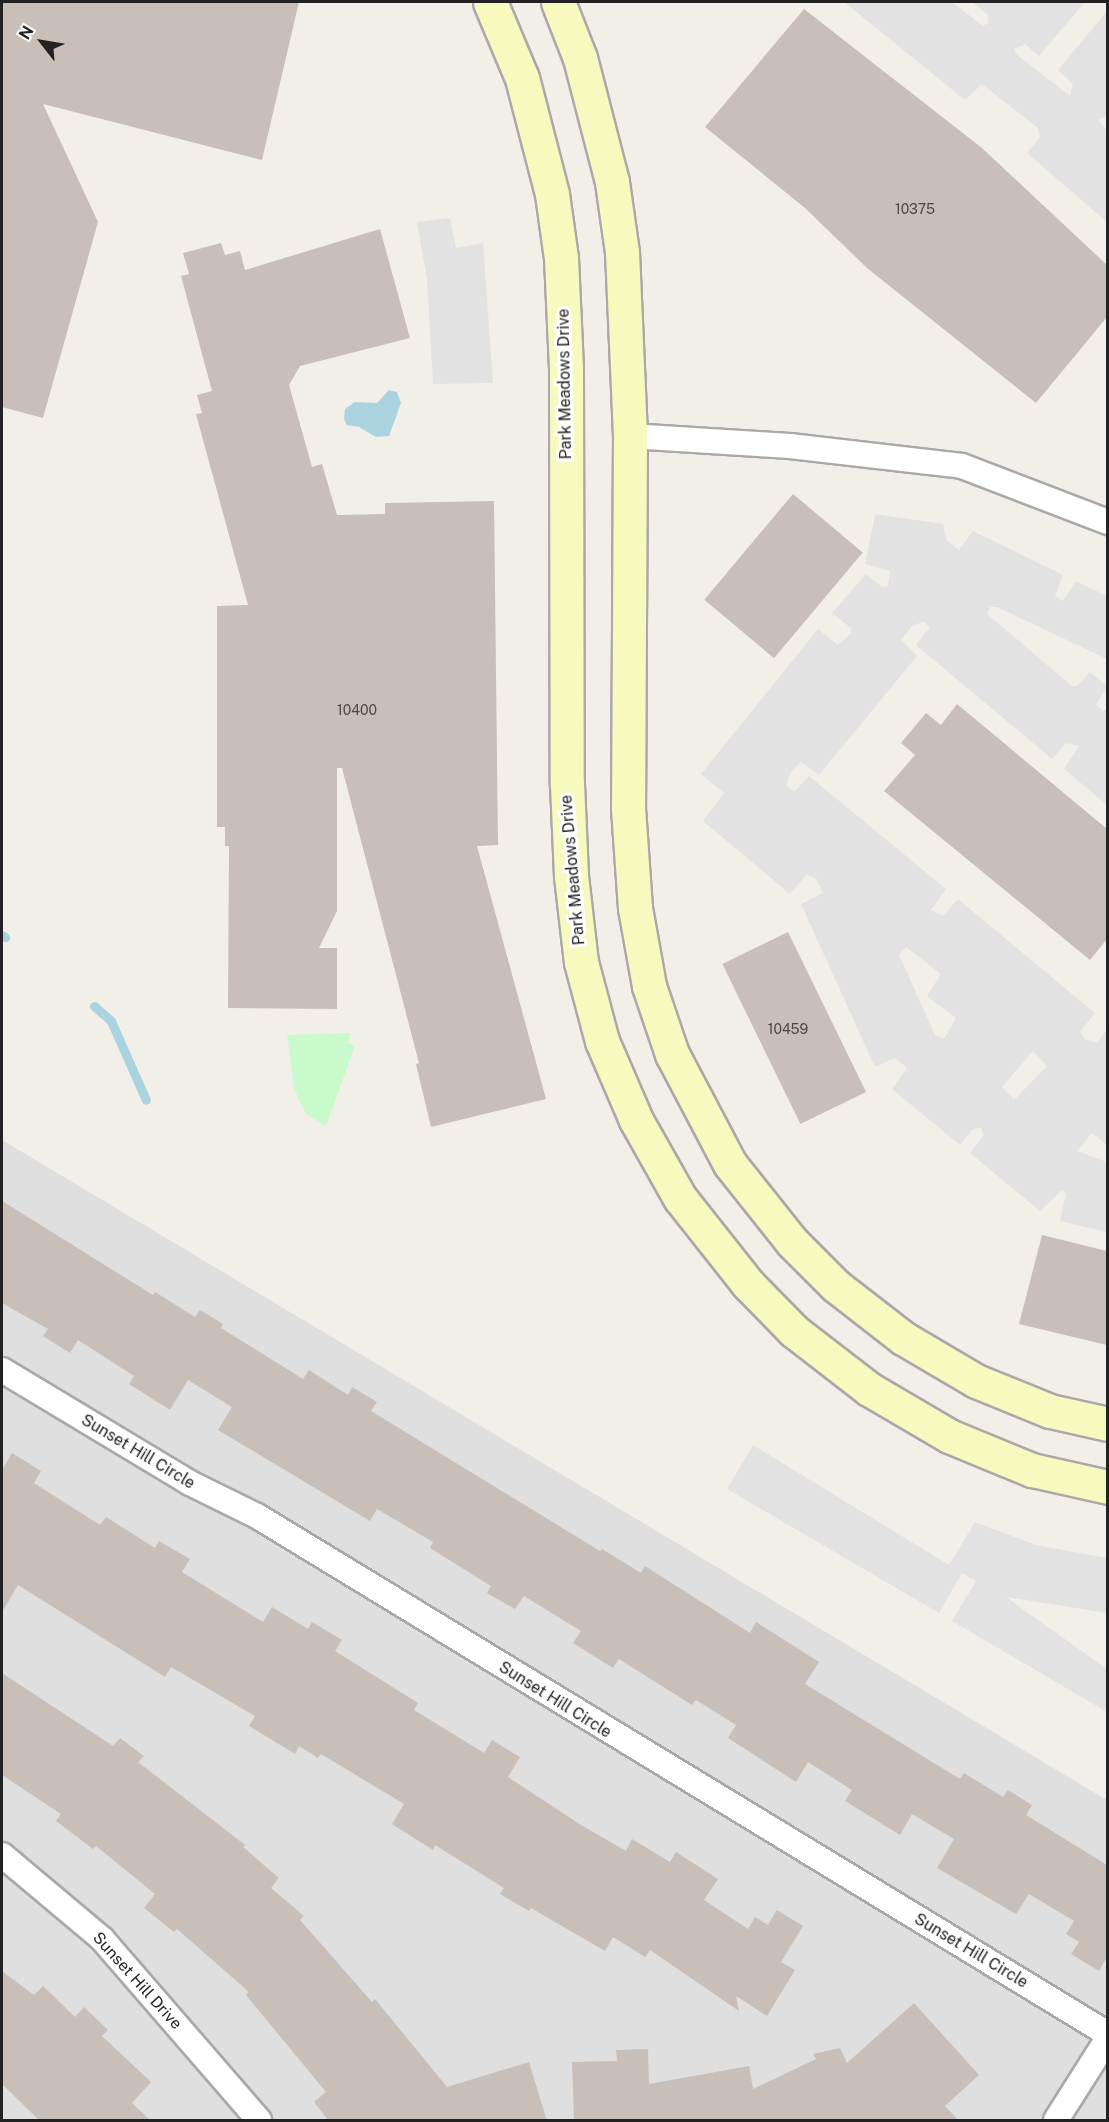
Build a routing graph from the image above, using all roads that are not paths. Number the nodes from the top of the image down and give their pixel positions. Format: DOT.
graph roads {
  1 [pos="490,2"];
  2 [pos="558,2"];
  3 [pos="630,436"];
  4 [pos="1107,522"];
  5 [pos="2,1370"];
  6 [pos="1107,1424"];
  7 [pos="1107,1487"];
  8 [pos="2,1855"];
  9 [pos="1107,2036"];
  10 [pos="259,2121"];
  11 [pos="1056,2121"];
  1 -- 7 [label="main road, Park Meadows Drive"];
  2 -- 3 [label="main road"];
  3 -- 4 [label="street"];
  3 -- 6 [label="main road"];
  5 -- 9 [label="street, Sunset Hill Circle"];
  8 -- 10 [label="street, Sunset Hill Drive"];
  9 -- 11 [label="street"];
}
